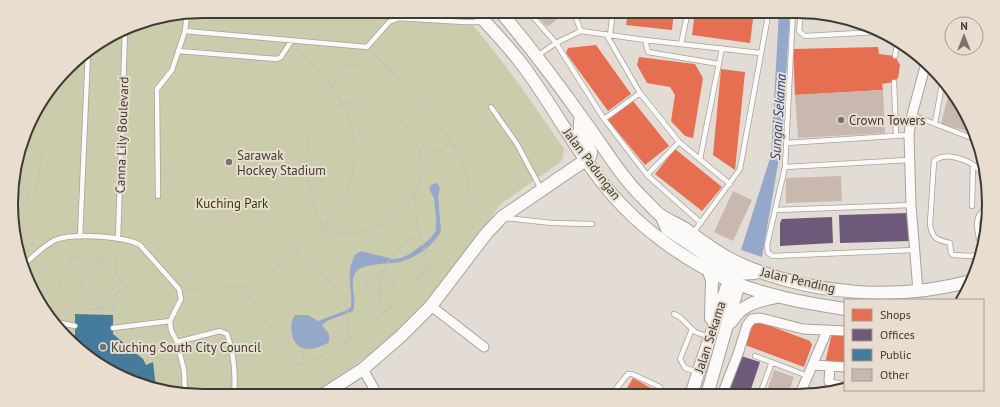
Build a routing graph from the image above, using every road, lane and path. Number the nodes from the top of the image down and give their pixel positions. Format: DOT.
graph roads {
  1 [pos="481,18"];
  2 [pos="506,18"];
  3 [pos="534,18"];
  4 [pos="576,18"];
  5 [pos="611,18"];
  6 [pos="687,18"];
  7 [pos="767,18"];
  8 [pos="793,18"];
  9 [pos="801,18"];
  10 [pos="186,19"];
  11 [pos="428,19"];
  12 [pos="442,20"];
  13 [pos="485,22"];
  14 [pos="185,31"];
  15 [pos="581,31"];
  16 [pos="868,32"];
  17 [pos="608,34"];
  18 [pos="126,35"];
  19 [pos="292,40"];
  20 [pos="645,40"];
  21 [pos="556,43"];
  22 [pos="681,44"];
  23 [pos="367,47"];
  24 [pos="896,47"];
  25 [pos="722,48"];
  26 [pos="178,51"];
  27 [pos="760,53"];
  28 [pos="537,56"];
  29 [pos="894,56"];
  30 [pos="88,59"];
  31 [pos="719,64"];
  32 [pos="387,68"];
  33 [pos="924,69"];
  34 [pos="894,82"];
  35 [pos="941,88"];
  36 [pos="333,90"];
  37 [pos="640,93"];
  38 [pos="342,103"];
  39 [pos="491,107"];
  40 [pos="912,115"];
  41 [pos="581,116"];
  42 [pos="604,119"];
  43 [pos="934,123"];
  44 [pos="909,135"];
  45 [pos="896,136"];
  46 [pos="969,137"];
  47 [pos="468,141"];
  48 [pos="679,142"];
  49 [pos="450,143"];
  50 [pos="786,143"];
  51 [pos="27,146"];
  52 [pos="420,151"];
  53 [pos="700,159"];
  54 [pos="586,160"];
  55 [pos="909,160"];
  56 [pos="973,165"];
  57 [pos="785,167"];
  58 [pos="979,171"];
  59 [pos="647,175"];
  60 [pos="20,181"];
  61 [pos="730,184"];
  62 [pos="542,191"];
  63 [pos="415,193"];
  64 [pos="158,196"];
  65 [pos="30,197"];
  66 [pos="911,205"];
  67 [pos="972,206"];
  68 [pos="18,210"];
  69 [pos="775,210"];
  70 [pos="982,211"];
  71 [pos="661,216"];
  72 [pos="502,217"];
  73 [pos="701,222"];
  74 [pos="592,224"];
  75 [pos="322,228"];
  76 [pos="692,234"];
  77 [pos="979,236"];
  78 [pos="80,237"];
  79 [pos="98,238"];
  80 [pos="118,239"];
  81 [pos="421,239"];
  82 [pos="914,250"];
  83 [pos="296,251"];
  84 [pos="975,255"];
  85 [pos="98,260"];
  86 [pos="28,262"];
  87 [pos="744,266"];
  88 [pos="427,268"];
  89 [pos="708,269"];
  90 [pos="385,271"];
  91 [pos="764,273"];
  92 [pos="390,274"];
  93 [pos="421,274"];
  94 [pos="734,279"];
  95 [pos="965,282"];
  96 [pos="242,288"];
  97 [pos="179,289"];
  98 [pos="918,291"];
  99 [pos="379,292"];
  100 [pos="777,296"];
  101 [pos="430,306"];
  102 [pos="844,309"];
  103 [pos="100,310"];
  104 [pos="385,312"];
  105 [pos="674,314"];
  106 [pos="170,321"];
  107 [pos="62,323"];
  108 [pos="75,326"];
  109 [pos="113,328"];
  110 [pos="692,329"];
  111 [pos="726,329"];
  112 [pos="826,331"];
  113 [pos="844,331"];
  114 [pos="710,335"];
  115 [pos="348,341"];
  116 [pos="177,342"];
  117 [pos="484,347"];
  118 [pos="303,351"];
  119 [pos="756,356"];
  120 [pos="772,362"];
  121 [pos="302,364"];
  122 [pos="813,365"];
  123 [pos="830,367"];
  124 [pos="844,367"];
  125 [pos="363,369"];
  126 [pos="698,373"];
  127 [pos="808,376"];
  128 [pos="834,385"];
  129 [pos="185,388"];
  130 [pos="234,389"];
  131 [pos="332,389"];
  132 [pos="374,389"];
  133 [pos="616,389"];
  134 [pos="660,389"];
  135 [pos="693,389"];
  136 [pos="709,389"];
  137 [pos="724,389"];
  138 [pos="762,389"];
  139 [pos="802,389"];
  1 -- 13 [label="main road, Jalan Padungan"];
  2 -- 28 [label="main road, Jalan Padungan"];
  3 -- 21 [label="lane"];
  4 -- 15 [label="lane"];
  5 -- 17 [label="lane"];
  6 -- 22 [label="lane"];
  7 -- 27 [label="lane"];
  8 -- 50 [label="lane"];
  9 -- 16 [label="lane"];
  10 -- 14 [label="lane"];
  11 -- 12 [label="lane"];
  11 -- 23 [label="lane"];
  12 -- 13 [label="lane"];
  13 -- 54 [label="main road, Jalan Padungan"];
  14 -- 19 [label="lane"];
  14 -- 26 [label="lane"];
  15 -- 17 [label="lane"];
  15 -- 21 [label="lane"];
  17 -- 20 [label="lane"];
  17 -- 37 [label="lane"];
  18 -- 80 [label="lane, Canna Lily Boulevard"];
  19 -- 23 [label="lane"];
  19 -- 26 [label="lane"];
  19 -- 36 [label="path"];
  20 -- 22 [label="lane"];
  20 -- 31 [label="lane"];
  21 -- 28 [label="lane"];
  21 -- 42 [label="lane"];
  22 -- 25 [label="lane"];
  23 -- 32 [label="path"];
  24 -- 29 [label="lane"];
  25 -- 27 [label="lane"];
  25 -- 31 [label="lane"];
  26 -- 64 [label="lane"];
  27 -- 61 [label="lane"];
  28 -- 41 [label="main road, Jalan Padungan"];
  30 -- 78 [label="lane"];
  31 -- 53 [label="lane"];
  32 -- 36 [label="path"];
  32 -- 49 [label="path"];
  33 -- 40 [label="street"];
  34 -- 45 [label="lane"];
  35 -- 43 [label="lane"];
  36 -- 38 [label="path"];
  37 -- 42 [label="lane"];
  37 -- 48 [label="lane"];
  38 -- 52 [label="path"];
  38 -- 75 [label="path"];
  38 -- 75 [label="path"];
  39 -- 62 [label="lane"];
  40 -- 43 [label="lane"];
  40 -- 44 [label="street"];
  41 -- 54 [label="main road"];
  41 -- 71 [label="main road, Jalan Padungan"];
  42 -- 59 [label="lane"];
  43 -- 46 [label="lane"];
  44 -- 45 [label="lane"];
  44 -- 55 [label="street"];
  45 -- 50 [label="lane"];
  47 -- 49 [label="path"];
  48 -- 53 [label="lane"];
  48 -- 59 [label="lane"];
  49 -- 52 [label="path"];
  49 -- 88 [label="path"];
  50 -- 57 [label="lane"];
  51 -- 65 [label="path"];
  52 -- 63 [label="path"];
  53 -- 61 [label="lane"];
  54 -- 62 [label="main road"];
  54 -- 89 [label="main road, Jalan Padungan"];
  55 -- 57 [label="lane"];
  55 -- 66 [label="street"];
  56 -- 58 [label="lane"];
  56 -- 67 [label="lane"];
  56 -- 84 [label="lane"];
  57 -- 69 [label="lane"];
  59 -- 73 [label="lane"];
  60 -- 65 [label="path"];
  61 -- 73 [label="lane"];
  62 -- 72 [label="main road"];
  63 -- 75 [label="path"];
  63 -- 81 [label="path"];
  65 -- 68 [label="path"];
  66 -- 69 [label="lane"];
  66 -- 82 [label="street"];
  69 -- 82 [label="lane"];
  70 -- 77 [label="lane"];
  71 -- 76 [label="main road, Jalan Padungan"];
  71 -- 94 [label="main road"];
  72 -- 74 [label="lane"];
  72 -- 101 [label="main road"];
  73 -- 76 [label="lane"];
  75 -- 83 [label="path"];
  76 -- 87 [label="main road, Jalan Padungan"];
  78 -- 79 [label="lane"];
  78 -- 86 [label="lane"];
  79 -- 80 [label="lane"];
  79 -- 85 [label="path"];
  80 -- 97 [label="lane"];
  81 -- 88 [label="path"];
  81 -- 90 [label="path"];
  82 -- 98 [label="street"];
  83 -- 96 [label="path"];
  83 -- 115 [label="path"];
  85 -- 103 [label="path"];
  85 -- 103 [label="path"];
  85 -- 103 [label="path"];
  85 -- 103 [label="path"];
  87 -- 91 [label="main road, Jalan Pending"];
  88 -- 93 [label="path"];
  89 -- 94 [label="main road, Jalan Padungan"];
  89 -- 114 [label="main road"];
  90 -- 92 [label="path"];
  90 -- 99 [label="path"];
  90 -- 99 [label="path"];
  91 -- 94 [label="main road"];
  91 -- 98 [label="main road, Jalan Pending"];
  92 -- 93 [label="path"];
  92 -- 99 [label="path"];
  93 -- 104 [label="path"];
  94 -- 100 [label="main road, Jalan Pending"];
  94 -- 111 [label="main road, Jalan Sekama"];
  94 -- 114 [label="main road, Jalan Sekama"];
  95 -- 98 [label="main road, Jalan Pending"];
  96 -- 97 [label="path"];
  96 -- 121 [label="path"];
  97 -- 106 [label="lane"];
  99 -- 104 [label="path"];
  100 -- 102 [label="main road, Jalan Pending"];
  100 -- 111 [label="main road"];
  101 -- 117 [label="street"];
  101 -- 125 [label="main road"];
  104 -- 115 [label="path"];
  105 -- 110 [label="lane"];
  106 -- 109 [label="lane"];
  106 -- 116 [label="lane"];
  107 -- 108 [label="lane"];
  110 -- 114 [label="lane"];
  110 -- 126 [label="lane"];
  111 -- 136 [label="main road, Jalan Sekama"];
  112 -- 113 [label="street"];
  112 -- 122 [label="street"];
  112 -- 137 [label="street"];
  114 -- 126 [label="main road, Jalan Sekama"];
  115 -- 121 [label="path"];
  116 -- 129 [label="lane"];
  116 -- 130 [label="lane"];
  118 -- 121 [label="path"];
  119 -- 120 [label="lane"];
  120 -- 127 [label="lane"];
  120 -- 138 [label="lane"];
  122 -- 123 [label="street"];
  122 -- 127 [label="street"];
  123 -- 124 [label="street"];
  123 -- 128 [label="street"];
  125 -- 131 [label="main road"];
  125 -- 132 [label="street"];
  126 -- 135 [label="main road, Jalan Sekama"];
  127 -- 139 [label="street"];
  133 -- 134 [label="lane"];
}
